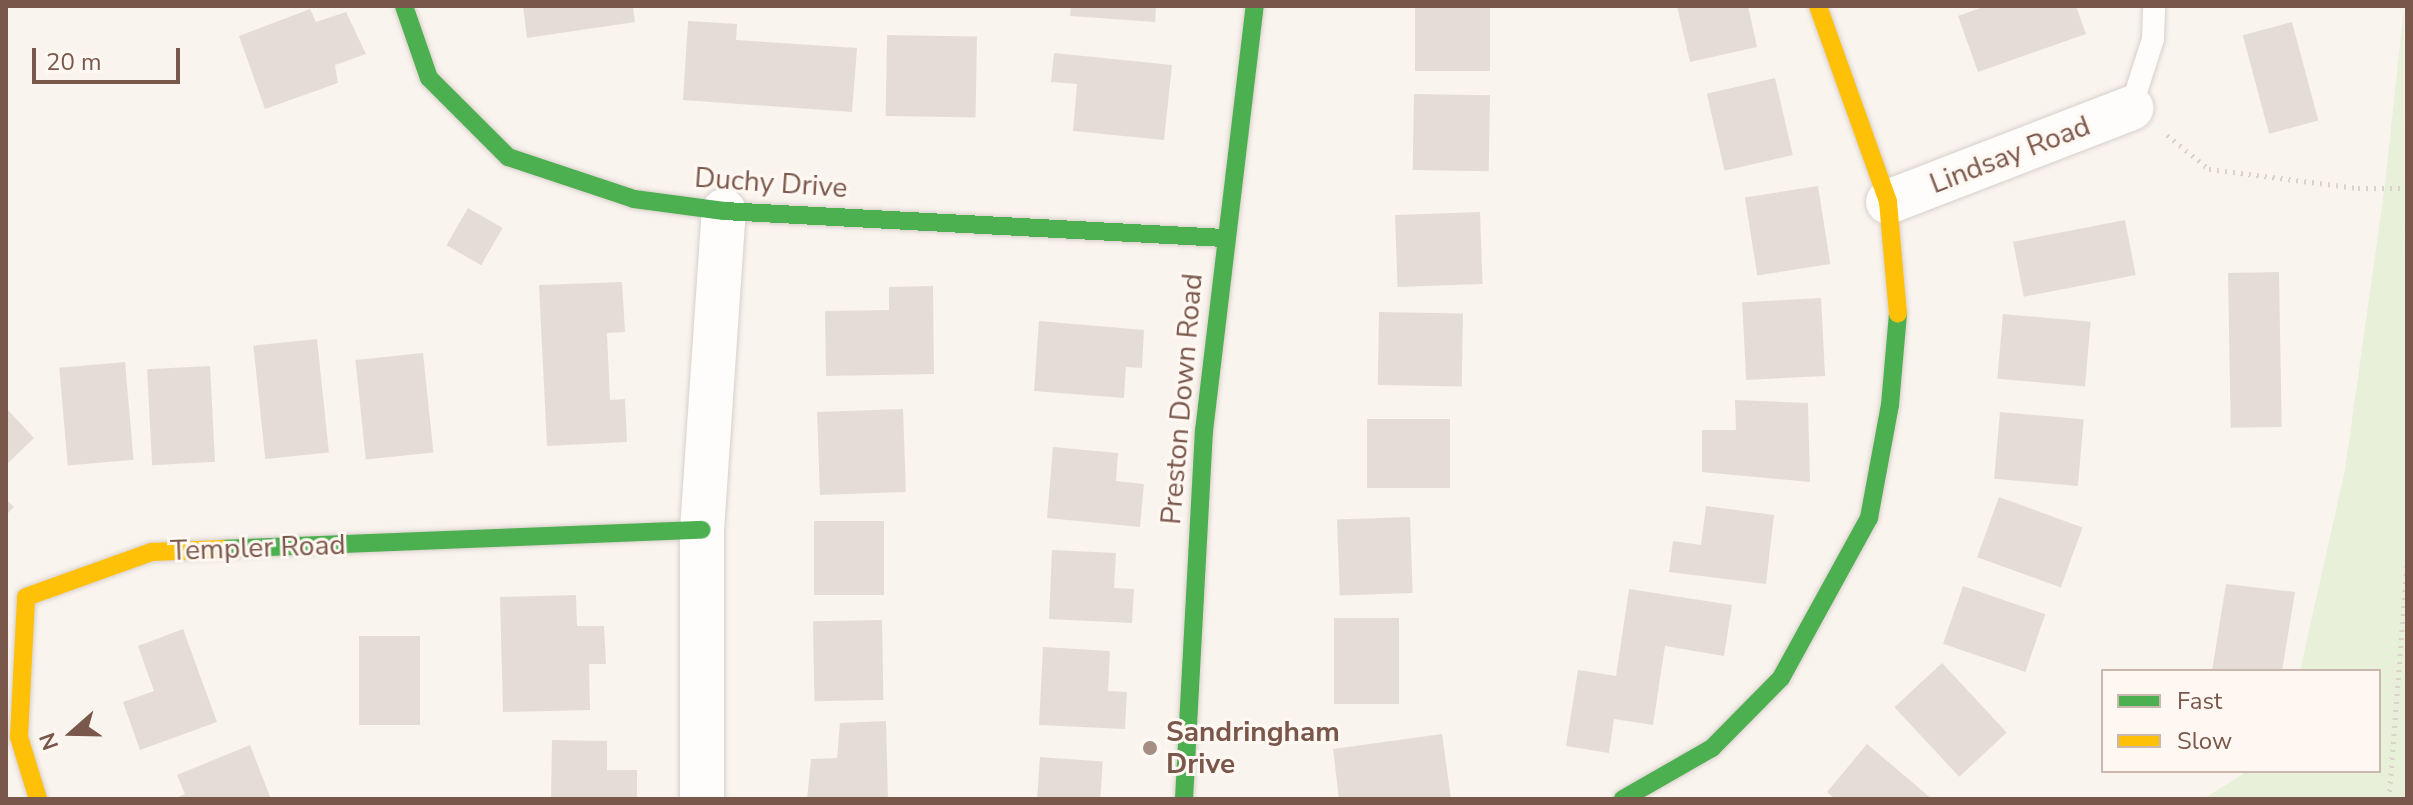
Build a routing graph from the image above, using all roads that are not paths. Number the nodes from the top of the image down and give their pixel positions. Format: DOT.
graph roads {
  1 [pos="404,6"];
  2 [pos="1255,6"];
  3 [pos="1818,6"];
  4 [pos="2154,6"];
  5 [pos="2131,108"];
  6 [pos="1888,202"];
  7 [pos="724,211"];
  8 [pos="1224,238"];
  9 [pos="702,530"];
  10 [pos="38,799"];
  11 [pos="702,799"];
  12 [pos="1184,799"];
  13 [pos="1623,799"];
  1 -- 7 [label="street, Duchy Drive"];
  2 -- 8 [label="street, Preston Down Road"];
  3 -- 6 [label="street"];
  4 -- 5 [label="lane"];
  5 -- 6 [label="street, Lindsay Road"];
  6 -- 13 [label="street"];
  7 -- 8 [label="street, Duchy Drive"];
  7 -- 9 [label="street"];
  8 -- 12 [label="street, Preston Down Road"];
  9 -- 10 [label="street, Templer Road"];
  9 -- 11 [label="street"];
}
